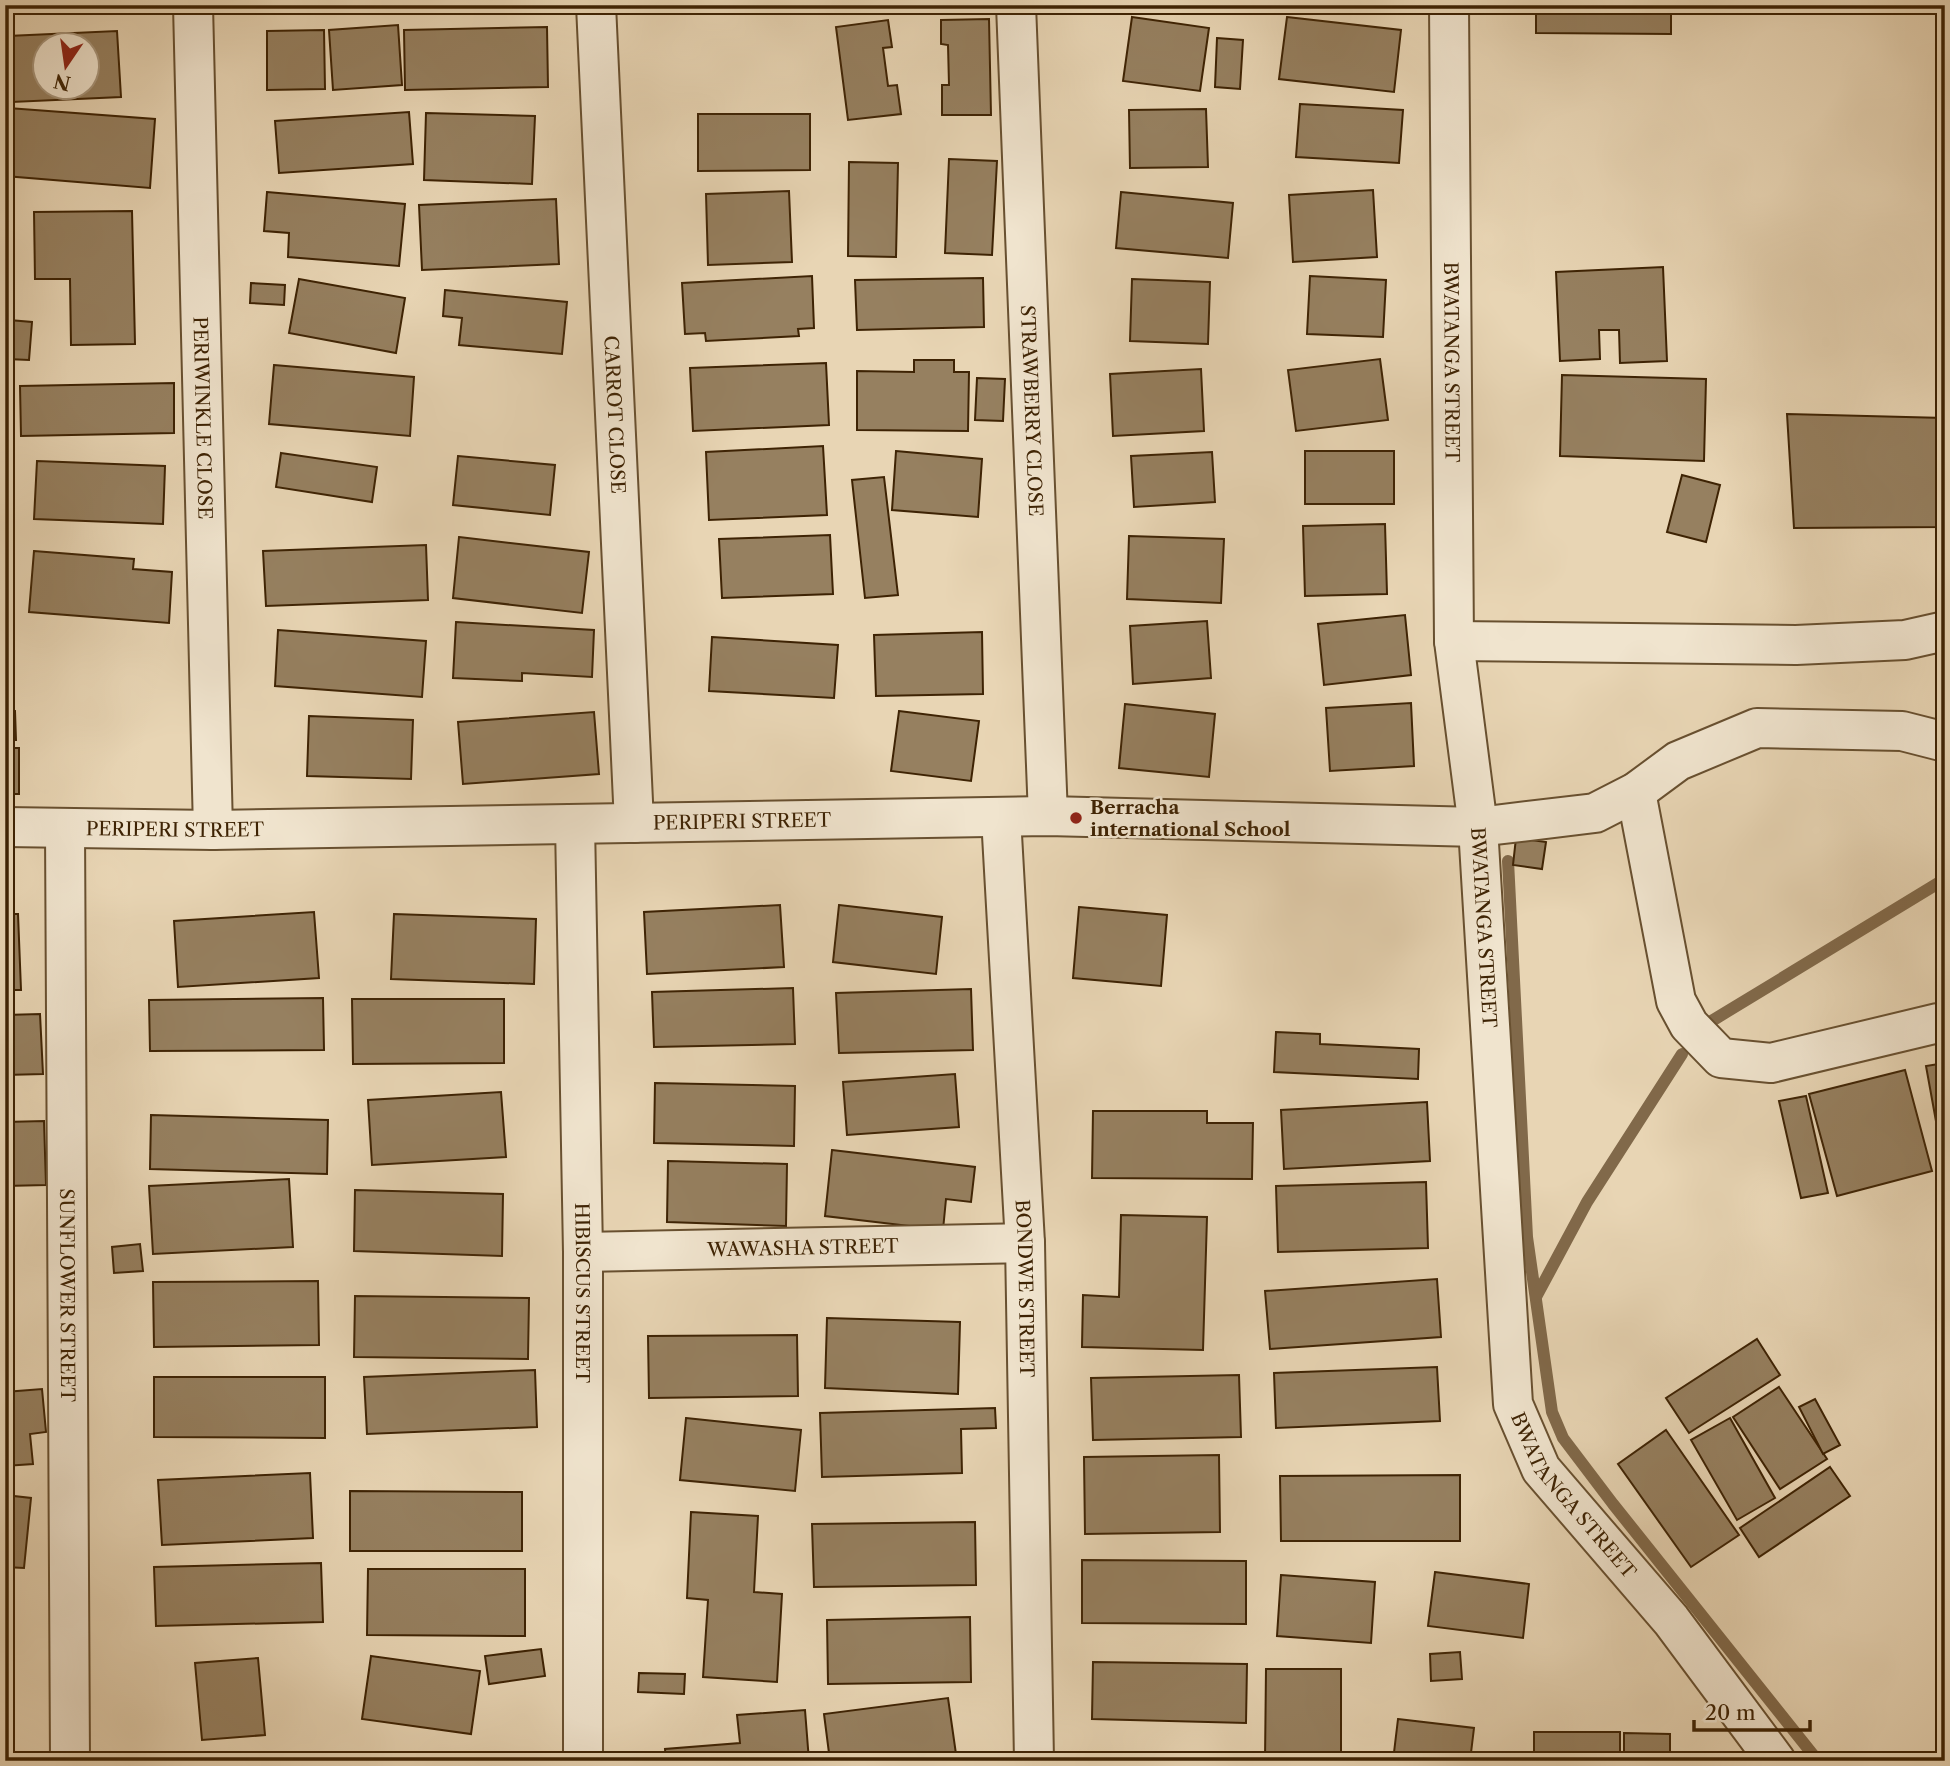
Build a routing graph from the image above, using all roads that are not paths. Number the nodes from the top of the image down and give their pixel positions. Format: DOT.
graph roads {
  1 [pos="193,5"];
  2 [pos="596,5"];
  3 [pos="1016,5"];
  4 [pos="1449,5"];
  5 [pos="1945,631"];
  6 [pos="1454,641"];
  7 [pos="1945,742"];
  8 [pos="1636,792"];
  9 [pos="1048,816"];
  10 [pos="1001,817"];
  11 [pos="634,823"];
  12 [pos="575,824"];
  13 [pos="5,827"];
  14 [pos="1478,827"];
  15 [pos="65,828"];
  16 [pos="213,830"];
  17 [pos="1938,1023"];
  18 [pos="1025,1243"];
  19 [pos="583,1252"];
  20 [pos="70,1761"];
  21 [pos="583,1761"];
  22 [pos="1034,1761"];
  23 [pos="1776,1761"];
  1 -- 16 [label="street, PERIWINKLE CLOSE"];
  2 -- 11 [label="street, CARROT CLOSE"];
  3 -- 9 [label="street, STRAWBERRY CLOSE"];
  4 -- 6 [label="street, BWATANGA STREET"];
  5 -- 6 [label="street"];
  6 -- 14 [label="street, BWATANGA STREET"];
  7 -- 8 [label="street, PERIPERI STREET"];
  8 -- 14 [label="street, PERIPERI STREET"];
  8 -- 17 [label="street"];
  9 -- 10 [label="street, PERIPERI STREET"];
  9 -- 14 [label="street, PERIPERI STREET"];
  10 -- 11 [label="street, PERIPERI STREET"];
  10 -- 18 [label="street, BONDWE STREET"];
  11 -- 12 [label="street, PERIPERI STREET"];
  12 -- 16 [label="street, PERIPERI STREET"];
  12 -- 19 [label="street, HIBISCUS STREET"];
  13 -- 15 [label="street, PERIPERI STREET"];
  14 -- 23 [label="street, BWATANGA STREET"];
  15 -- 16 [label="street, PERIPERI STREET"];
  15 -- 20 [label="street, SUNFLOWER STREET"];
  18 -- 19 [label="street, WAWASHA STREET"];
  18 -- 22 [label="street, BONDWE STREET"];
  19 -- 21 [label="street, HIBISCUS STREET"];
}
